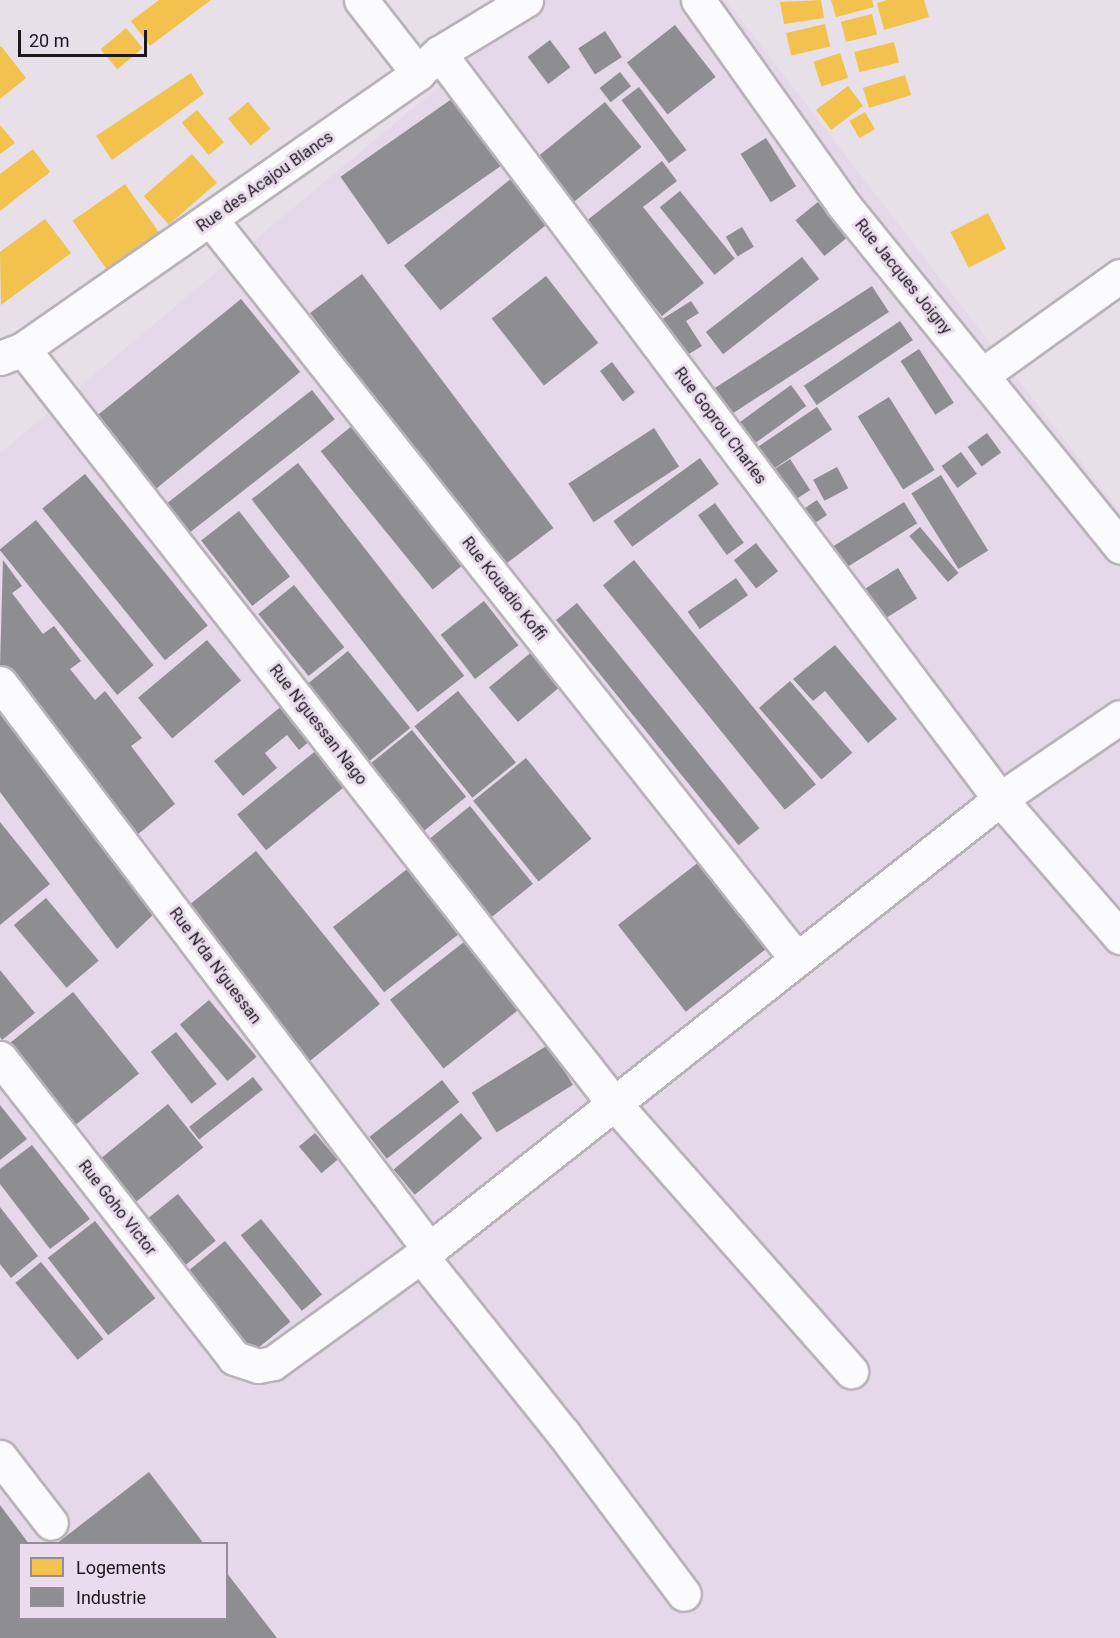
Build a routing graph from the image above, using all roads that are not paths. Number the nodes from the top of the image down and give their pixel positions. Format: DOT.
graph roads {
  1 [pos="361,0"];
  2 [pos="526,0"];
  3 [pos="698,0"];
  4 [pos="429,63"];
  5 [pos="212,220"];
  6 [pos="1120,276"];
  7 [pos="12,354"];
  8 [pos="982,375"];
  9 [pos="1120,546"];
  10 [pos="0,683"];
  11 [pos="1120,717"];
  12 [pos="1000,799"];
  13 [pos="1120,937"];
  14 [pos="796,958"];
  15 [pos="0,1058"];
  16 [pos="612,1101"];
  17 [pos="425,1253"];
  18 [pos="851,1371"];
  19 [pos="0,1458"];
  20 [pos="51,1523"];
  21 [pos="684,1594"];
  1 -- 4 [label="street, Rue Goprou Charles"];
  2 -- 4 [label="street, Rue des Acajou Blancs"];
  3 -- 8 [label="street, Rue Jacques Joigny"];
  4 -- 5 [label="street, Rue des Acajou Blancs"];
  4 -- 12 [label="street, Rue Goprou Charles"];
  5 -- 7 [label="street, Rue des Acajou Blancs"];
  5 -- 14 [label="street, Rue Kouadio Koffi"];
  6 -- 8 [label="street"];
  7 -- 16 [label="street, Rue N'guessan Nago"];
  8 -- 9 [label="street, Rue Jacques Joigny"];
  10 -- 17 [label="street, Rue N'da N'guessan"];
  11 -- 12 [label="street"];
  12 -- 13 [label="street, Rue Goprou Charles"];
  12 -- 14 [label="street"];
  14 -- 16 [label="street"];
  15 -- 17 [label="street, Rue Goho Victor"];
  16 -- 17 [label="street"];
  16 -- 18 [label="street, Rue N'guessan Nago"];
  17 -- 21 [label="street, Rue N'da N'guessan"];
  19 -- 20 [label="street"];
}
